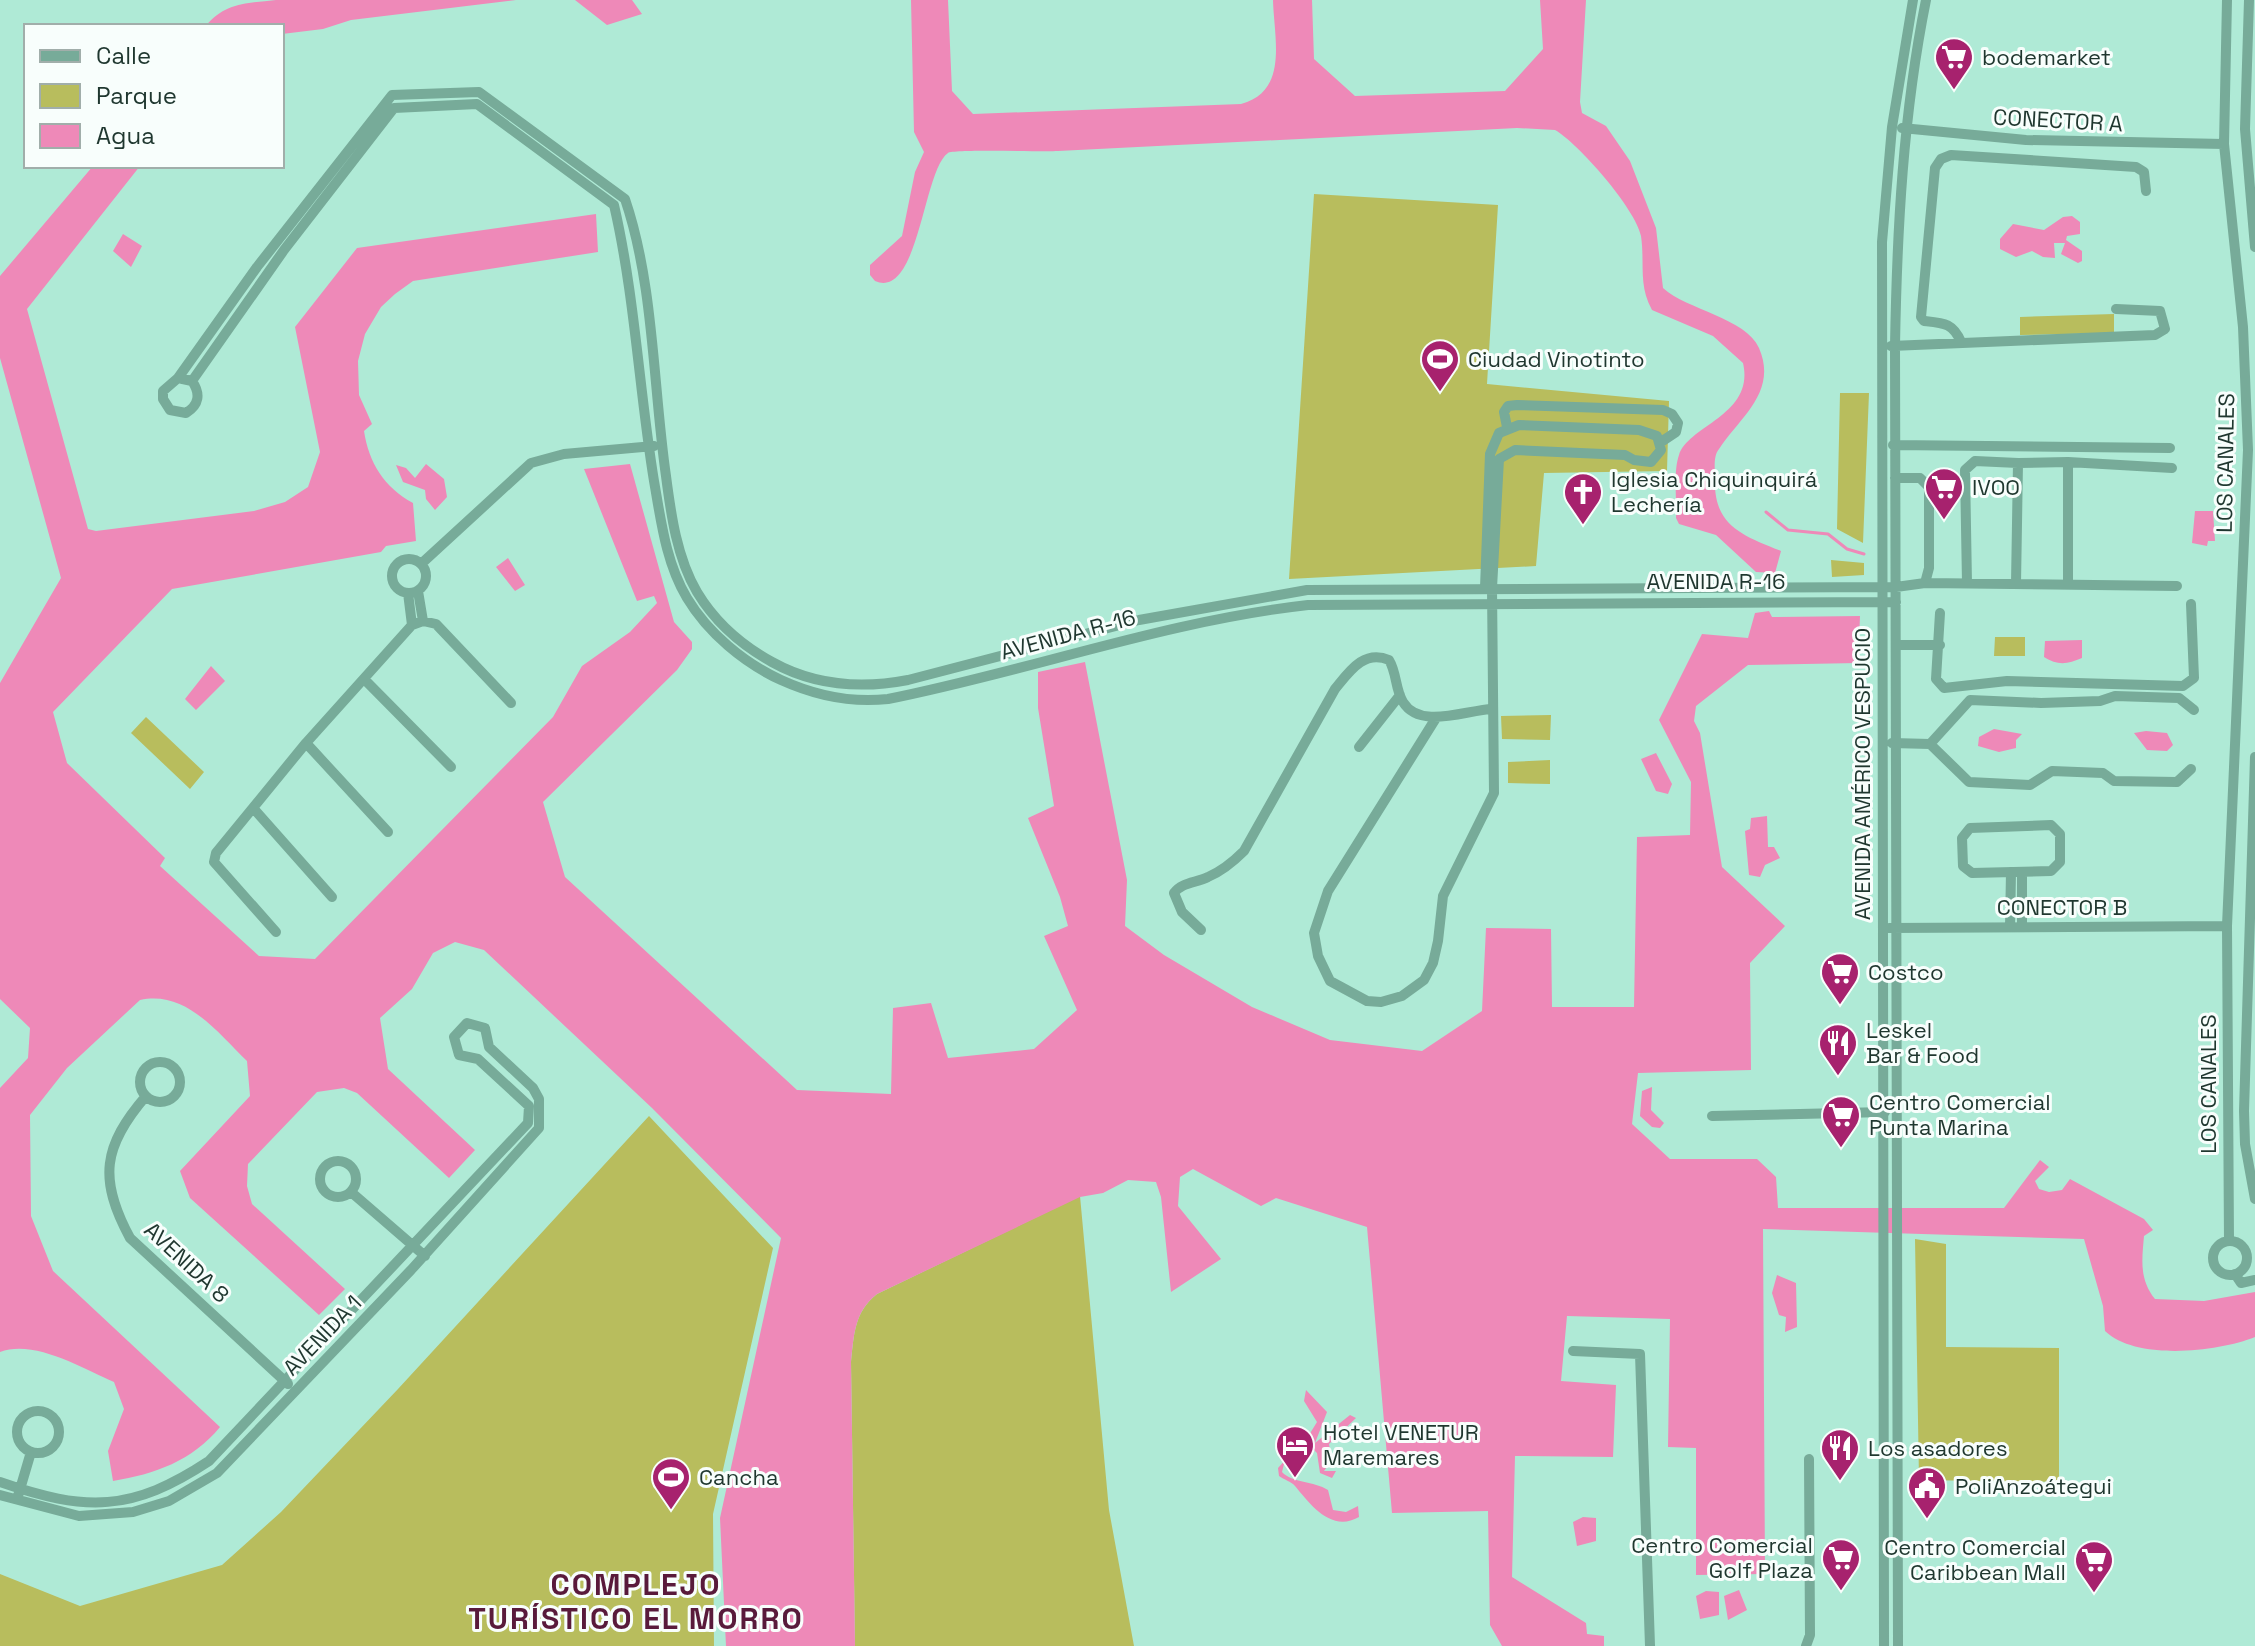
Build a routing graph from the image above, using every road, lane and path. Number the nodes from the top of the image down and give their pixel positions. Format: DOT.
graph roads {
  1 [pos="1913,0"];
  2 [pos="1926,0"];
  3 [pos="2227,0"];
  4 [pos="2249,0"];
  5 [pos="1892,127"];
  6 [pos="1906,128"];
  7 [pos="2047,141"];
  8 [pos="2224,144"];
  9 [pos="2047,162"];
  10 [pos="2146,191"];
  11 [pos="625,199"];
  12 [pos="614,205"];
  13 [pos="304,215"];
  14 [pos="2255,247"];
  15 [pos="2116,309"];
  16 [pos="1961,342"];
  17 [pos="1895,346"];
  18 [pos="1881,347"];
  19 [pos="178,378"];
  20 [pos="192,381"];
  21 [pos="1507,427"];
  22 [pos="1882,437"];
  23 [pos="1661,442"];
  24 [pos="661,446"];
  25 [pos="648,447"];
  26 [pos="1896,448"];
  27 [pos="2170,448"];
  28 [pos="2068,462"];
  29 [pos="2018,463"];
  30 [pos="2172,468"];
  31 [pos="1895,478"];
  32 [pos="421,564"];
  33 [pos="1925,583"];
  34 [pos="1967,583"];
  35 [pos="2016,584"];
  36 [pos="2068,584"];
  37 [pos="2177,586"];
  38 [pos="1558,587"];
  39 [pos="1881,587"];
  40 [pos="1896,587"];
  41 [pos="1488,588"];
  42 [pos="413,592"];
  43 [pos="1492,601"];
  44 [pos="1558,602"];
  45 [pos="1882,602"];
  46 [pos="1896,602"];
  47 [pos="2191,604"];
  48 [pos="1940,613"];
  49 [pos="418,623"];
  50 [pos="1896,645"];
  51 [pos="1940,645"];
  52 [pos="365,680"];
  53 [pos="886,685"];
  54 [pos="1400,695"];
  55 [pos="888,699"];
  56 [pos="511,703"];
  57 [pos="1492,709"];
  58 [pos="2194,710"];
  59 [pos="1436,718"];
  60 [pos="306,743"];
  61 [pos="1882,743"];
  62 [pos="1896,744"];
  63 [pos="1930,744"];
  64 [pos="1359,747"];
  65 [pos="2255,757"];
  66 [pos="451,767"];
  67 [pos="2191,769"];
  68 [pos="254,809"];
  69 [pos="388,832"];
  70 [pos="2016,872"];
  71 [pos="332,897"];
  72 [pos="2227,926"];
  73 [pos="2016,927"];
  74 [pos="1883,928"];
  75 [pos="1896,929"];
  76 [pos="1201,930"];
  77 [pos="276,932"];
  78 [pos="489,1047"];
  79 [pos="478,1059"];
  80 [pos="146,1096"];
  81 [pos="1885,1112"];
  82 [pos="1712,1116"];
  83 [pos="472,1183"];
  84 [pos="351,1192"];
  85 [pos="482,1193"];
  86 [pos="2255,1199"];
  87 [pos="2229,1241"];
  88 [pos="413,1244"];
  89 [pos="425,1256"];
  90 [pos="2235,1274"];
  91 [pos="2255,1280"];
  92 [pos="361,1300"];
  93 [pos="372,1312"];
  94 [pos="1573,1351"];
  95 [pos="286,1381"];
  96 [pos="296,1392"];
  97 [pos="31,1452"];
  98 [pos="1809,1459"];
  99 [pos="181,1480"];
  100 [pos="0,1482"];
  101 [pos="186,1492"];
  102 [pos="0,1495"];
  103 [pos="19,1495"];
  104 [pos="1650,1646"];
  105 [pos="1806,1646"];
  106 [pos="1884,1646"];
  107 [pos="1898,1646"];
  1 -- 5 [label="street, AVENIDA AMÉRICO VESPUCIO"];
  2 -- 6 [label="street, AVENIDA AMÉRICO VESPUCIO"];
  3 -- 8 [label="street, LOS CANALES"];
  4 -- 14 [label="street"];
  5 -- 6 [label="street, CONECTOR A"];
  5 -- 18 [label="street, AVENIDA AMÉRICO VESPUCIO"];
  6 -- 7 [label="street, CONECTOR A"];
  6 -- 17 [label="street, AVENIDA AMÉRICO VESPUCIO"];
  7 -- 8 [label="street, CONECTOR A"];
  7 -- 9 [label="street"];
  8 -- 72 [label="street, LOS CANALES"];
  9 -- 10 [label="street"];
  9 -- 16 [label="street"];
  11 -- 12 [label="street"];
  11 -- 13 [label="street"];
  11 -- 24 [label="street, AVENIDA R-16"];
  12 -- 13 [label="street"];
  12 -- 25 [label="street, AVENIDA R-16"];
  13 -- 19 [label="street"];
  13 -- 20 [label="street"];
  15 -- 16 [label="street"];
  16 -- 17 [label="street"];
  17 -- 18 [label="street"];
  17 -- 26 [label="street, AVENIDA AMÉRICO VESPUCIO"];
  18 -- 22 [label="street, AVENIDA AMÉRICO VESPUCIO"];
  19 -- 20 [label="street"];
  19 -- 20 [label="street"];
  21 -- 23 [label="street"];
  21 -- 23 [label="street"];
  21 -- 41 [label="street"];
  22 -- 26 [label="street"];
  22 -- 39 [label="street, AVENIDA AMÉRICO VESPUCIO"];
  23 -- 41 [label="street"];
  24 -- 25 [label="street"];
  24 -- 53 [label="street, AVENIDA R-16"];
  25 -- 32 [label="street"];
  25 -- 55 [label="street, AVENIDA R-16"];
  26 -- 27 [label="street"];
  26 -- 31 [label="street, AVENIDA AMÉRICO VESPUCIO"];
  28 -- 29 [label="street"];
  28 -- 30 [label="street"];
  28 -- 36 [label="street"];
  29 -- 34 [label="street"];
  29 -- 35 [label="street"];
  31 -- 33 [label="street"];
  31 -- 40 [label="street, AVENIDA AMÉRICO VESPUCIO"];
  32 -- 42 [label="street"];
  32 -- 42 [label="street"];
  33 -- 34 [label="street, AVENIDA R-16"];
  33 -- 40 [label="street, AVENIDA R-16"];
  34 -- 35 [label="street, AVENIDA R-16"];
  35 -- 36 [label="street, AVENIDA R-16"];
  36 -- 37 [label="street, AVENIDA R-16"];
  38 -- 39 [label="street, AVENIDA R-16"];
  38 -- 41 [label="street, AVENIDA R-16"];
  38 -- 44 [label="street"];
  39 -- 40 [label="street, AVENIDA R-16"];
  39 -- 45 [label="street, AVENIDA AMÉRICO VESPUCIO"];
  40 -- 46 [label="street, AVENIDA AMÉRICO VESPUCIO"];
  41 -- 43 [label="street"];
  41 -- 53 [label="street, AVENIDA R-16"];
  42 -- 49 [label="street"];
  43 -- 44 [label="street, AVENIDA R-16"];
  43 -- 55 [label="street, AVENIDA R-16"];
  43 -- 57 [label="street"];
  44 -- 45 [label="street, AVENIDA R-16"];
  45 -- 46 [label="street, AVENIDA R-16"];
  45 -- 61 [label="street, AVENIDA AMÉRICO VESPUCIO"];
  46 -- 50 [label="street, AVENIDA AMÉRICO VESPUCIO"];
  47 -- 51 [label="street"];
  48 -- 51 [label="street"];
  49 -- 52 [label="street"];
  49 -- 56 [label="street"];
  50 -- 51 [label="street"];
  50 -- 62 [label="street, AVENIDA AMÉRICO VESPUCIO"];
  52 -- 60 [label="street"];
  52 -- 66 [label="street"];
  53 -- 55 [label="street"];
  54 -- 59 [label="street"];
  54 -- 64 [label="street"];
  54 -- 76 [label="street"];
  57 -- 59 [label="street"];
  57 -- 59 [label="street"];
  58 -- 63 [label="street"];
  60 -- 68 [label="street"];
  60 -- 69 [label="street"];
  61 -- 62 [label="street"];
  61 -- 74 [label="street, AVENIDA AMÉRICO VESPUCIO"];
  62 -- 63 [label="street"];
  62 -- 75 [label="street, AVENIDA AMÉRICO VESPUCIO"];
  63 -- 67 [label="street"];
  65 -- 86 [label="street"];
  68 -- 71 [label="street"];
  68 -- 77 [label="street"];
  70 -- 70 [label="street"];
  70 -- 73 [label="street"];
  72 -- 73 [label="street, CONECTOR B"];
  72 -- 87 [label="street, LOS CANALES"];
  73 -- 75 [label="street, CONECTOR B"];
  74 -- 75 [label="street, CONECTOR B"];
  74 -- 81 [label="street, AVENIDA AMÉRICO VESPUCIO"];
  75 -- 107 [label="street, AVENIDA AMÉRICO VESPUCIO"];
  78 -- 79 [label="street"];
  78 -- 79 [label="street, AVENIDA 1"];
  78 -- 85 [label="street, AVENIDA 1"];
  79 -- 83 [label="street, AVENIDA 1"];
  80 -- 95 [label="street, AVENIDA 8"];
  81 -- 82 [label="street"];
  81 -- 106 [label="street, AVENIDA AMÉRICO VESPUCIO"];
  83 -- 85 [label="street"];
  83 -- 88 [label="street, AVENIDA 1"];
  84 -- 88 [label="street"];
  85 -- 89 [label="street, AVENIDA 1"];
  87 -- 90 [label="street"];
  87 -- 90 [label="street"];
  88 -- 89 [label="street"];
  88 -- 92 [label="street, AVENIDA 1"];
  89 -- 93 [label="street, AVENIDA 1"];
  90 -- 91 [label="street"];
  92 -- 93 [label="street"];
  92 -- 95 [label="street, AVENIDA 1"];
  93 -- 96 [label="street, AVENIDA 1"];
  94 -- 104 [label="street"];
  95 -- 96 [label="street, AVENIDA 8"];
  95 -- 99 [label="street, AVENIDA 1"];
  96 -- 101 [label="street, AVENIDA 1"];
  97 -- 97 [label="street"];
  97 -- 103 [label="street"];
  98 -- 105 [label="street"];
  99 -- 101 [label="street"];
  99 -- 103 [label="street, AVENIDA 1"];
  100 -- 103 [label="street, AVENIDA 1"];
  101 -- 103 [label="street, AVENIDA 1"];
  102 -- 103 [label="street, AVENIDA 1"];
}
